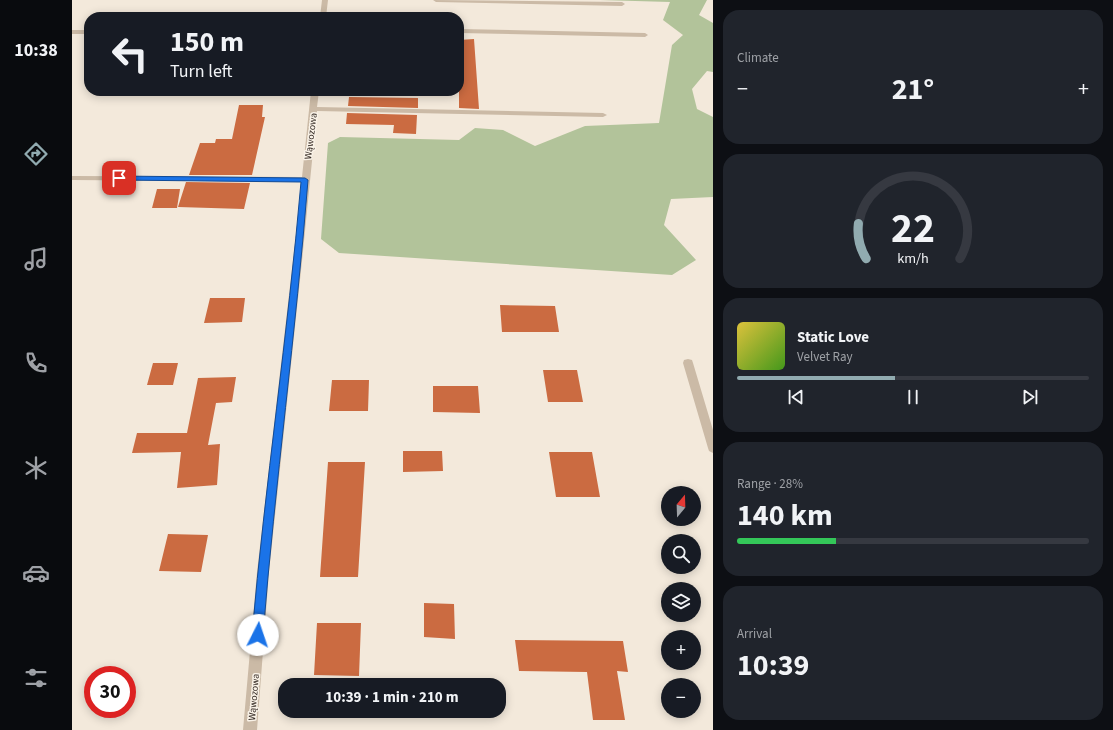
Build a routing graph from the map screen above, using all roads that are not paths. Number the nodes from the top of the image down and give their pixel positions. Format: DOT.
graph roads {
  1 [pos="325,0"];
  2 [pos="436,0"];
  3 [pos="622,4"];
  4 [pos="324,12"];
  5 [pos="464,31"];
  6 [pos="72,32"];
  7 [pos="84,32"];
  8 [pos="645,35"];
  9 [pos="314,96"];
  10 [pos="313,109"];
  11 [pos="603,115"];
  12 [pos="72,178"];
  13 [pos="305,180"];
  14 [pos="688,363"];
  15 [pos="713,448"];
  16 [pos="250,730"];
  1 -- 4 [label="street"];
  2 -- 3 [label="street"];
  5 -- 8 [label="street"];
  6 -- 7 [label="street"];
  9 -- 10 [label="street, Wąwozowa"];
  10 -- 11 [label="street"];
  10 -- 13 [label="street, Wąwozowa"];
  12 -- 13 [label="street"];
  13 -- 16 [label="street, Wąwozowa"];
  14 -- 15 [label="street"];
}
